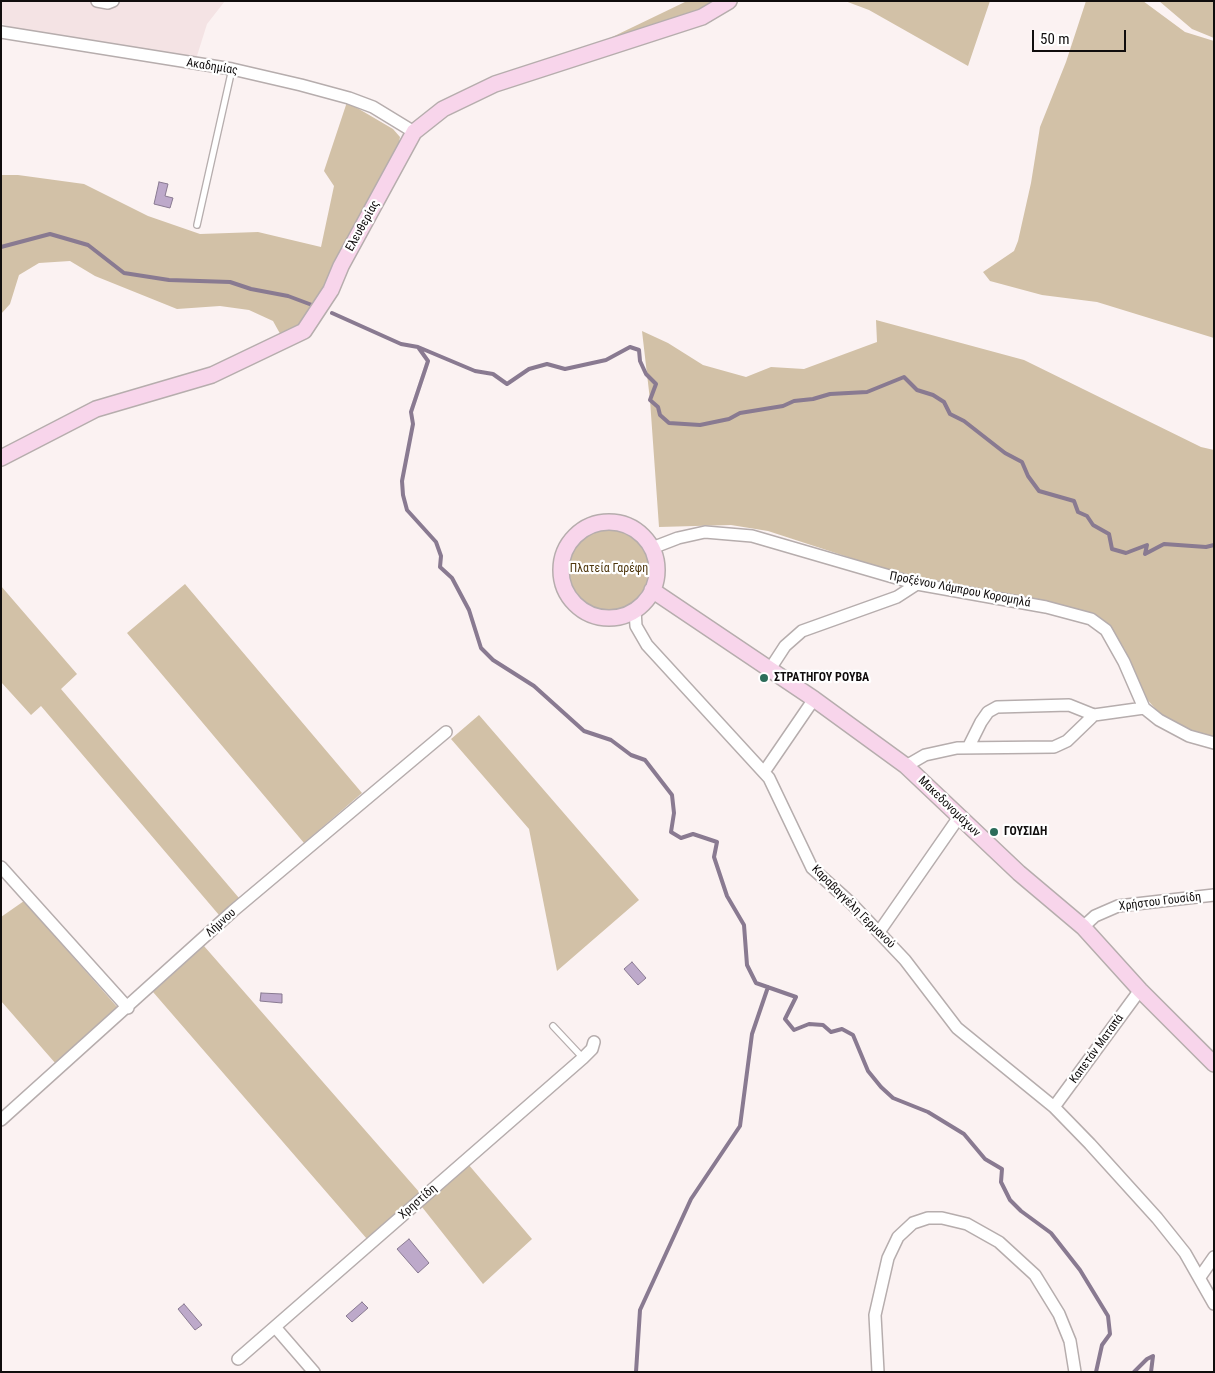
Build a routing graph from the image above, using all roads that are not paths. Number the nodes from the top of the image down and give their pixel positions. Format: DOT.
graph roads {
  1 [pos="97,1"];
  2 [pos="113,1"];
  3 [pos="729,1"];
  4 [pos="1,32"];
  5 [pos="232,69"];
  6 [pos="414,132"];
  7 [pos="197,225"];
  8 [pos="1,458"];
  9 [pos="652,548"];
  10 [pos="916,584"];
  11 [pos="652,590"];
  12 [pos="635,610"];
  13 [pos="770,669"];
  14 [pos="814,699"];
  15 [pos="1144,708"];
  16 [pos="1094,715"];
  17 [pos="446,732"];
  18 [pos="1214,743"];
  19 [pos="968,748"];
  20 [pos="906,766"];
  21 [pos="764,772"];
  22 [pos="958,817"];
  23 [pos="1,867"];
  24 [pos="1214,895"];
  25 [pos="1083,926"];
  26 [pos="879,932"];
  27 [pos="1140,990"];
  28 [pos="128,1008"];
  29 [pos="553,1026"];
  30 [pos="594,1042"];
  31 [pos="582,1058"];
  32 [pos="1214,1064"];
  33 [pos="1054,1107"];
  34 [pos="1,1120"];
  35 [pos="1214,1257"];
  36 [pos="1200,1277"];
  37 [pos="1214,1304"];
  38 [pos="275,1327"];
  39 [pos="238,1359"];
  40 [pos="314,1372"];
  41 [pos="878,1372"];
  42 [pos="1075,1372"];
  1 -- 2 [label="street"];
  3 -- 6 [label="street, Ελευθερίας"];
  4 -- 5 [label="street, Ακαδημίας"];
  5 -- 6 [label="street, Ακαδημίας"];
  5 -- 7 [label="lane"];
  6 -- 8 [label="street, Ελευθερίας"];
  9 -- 10 [label="street, Προξένου Λάμπρου Κορομηλά"];
  9 -- 11 [label="street"];
  9 -- 12 [label="street"];
  10 -- 13 [label="street"];
  10 -- 15 [label="street, Προξένου Λάμπρου Κορομηλά"];
  11 -- 12 [label="street"];
  11 -- 13 [label="street, Μακεδονομάχων"];
  12 -- 21 [label="street, Καραβαγγέλη Γερμανού"];
  13 -- 14 [label="street, Μακεδονομάχων"];
  14 -- 20 [label="street, Μακεδονομάχων"];
  14 -- 21 [label="street"];
  15 -- 16 [label="street"];
  15 -- 18 [label="street"];
  16 -- 19 [label="street"];
  16 -- 19 [label="street"];
  17 -- 28 [label="street, Λήμνου"];
  19 -- 20 [label="street"];
  20 -- 22 [label="street, Μακεδονομάχων"];
  21 -- 26 [label="street, Καραβαγγέλη Γερμανού"];
  22 -- 25 [label="street, Μακεδονομάχων"];
  22 -- 26 [label="street"];
  23 -- 28 [label="street"];
  24 -- 25 [label="street, Χρήστου Γουσίδη"];
  25 -- 27 [label="street, Μακεδονομάχων"];
  26 -- 33 [label="street, Καραβαγγέλη Γερμανού"];
  27 -- 32 [label="street, Μακεδονομάχων"];
  27 -- 33 [label="street, Καπετάν Ματαπά"];
  28 -- 34 [label="street, Λήμνου"];
  29 -- 31 [label="lane"];
  30 -- 31 [label="street, Χρηστίδη"];
  31 -- 38 [label="street, Χρηστίδη"];
  33 -- 36 [label="street, Καραβαγγέλη Γερμανού"];
  35 -- 36 [label="street"];
  36 -- 37 [label="street, Καραβαγγέλη Γερμανού"];
  38 -- 39 [label="street, Χρηστίδη"];
  38 -- 40 [label="street"];
  41 -- 42 [label="street"];
}
